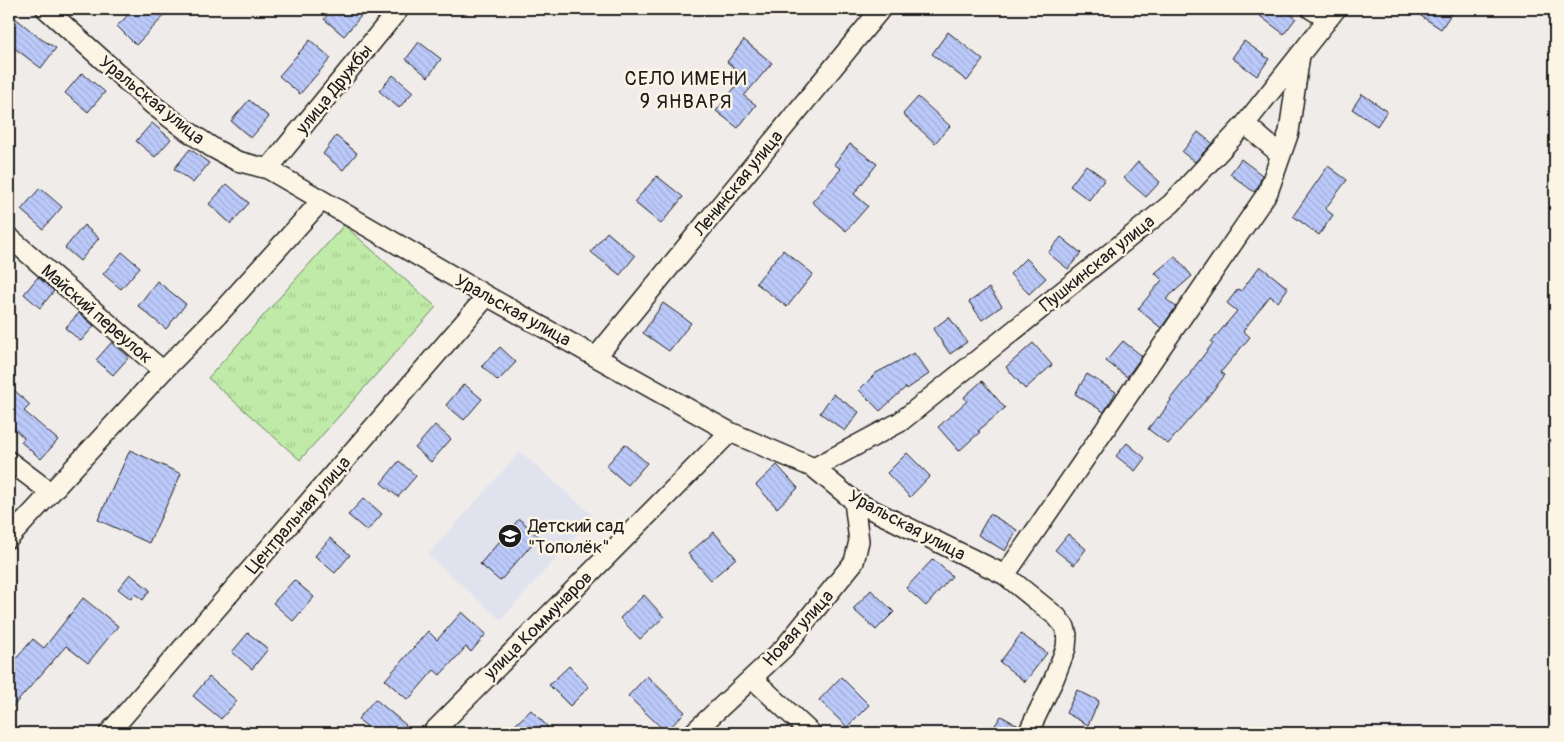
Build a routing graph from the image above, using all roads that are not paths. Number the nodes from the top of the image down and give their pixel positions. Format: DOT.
graph roads {
  1 [pos="46,9"];
  2 [pos="399,9"];
  3 [pos="881,9"];
  4 [pos="1311,9"];
  5 [pos="1332,14"];
  6 [pos="1300,55"];
  7 [pos="1245,124"];
  8 [pos="1281,155"];
  9 [pos="268,170"];
  10 [pos="321,201"];
  11 [pos="9,237"];
  12 [pos="488,296"];
  13 [pos="596,357"];
  14 [pos="163,371"];
  15 [pos="730,432"];
  16 [pos="9,461"];
  17 [pos="814,468"];
  18 [pos="50,492"];
  19 [pos="854,500"];
  20 [pos="9,538"];
  21 [pos="1005,575"];
  22 [pos="752,678"];
  23 [pos="109,733"];
  24 [pos="432,733"];
  25 [pos="693,733"];
  26 [pos="811,733"];
  27 [pos="1028,733"];
  1 -- 9 [label="street, Уральская улица"];
  2 -- 9 [label="street, улица Дружбы"];
  3 -- 13 [label="street, Ленинская улица"];
  4 -- 5 [label="street"];
  5 -- 6 [label="street, Пушкинская улица"];
  6 -- 7 [label="street, Пушкинская улица"];
  6 -- 8 [label="street"];
  7 -- 8 [label="street"];
  7 -- 17 [label="street, Пушкинская улица"];
  8 -- 21 [label="street"];
  9 -- 10 [label="street, Уральская улица"];
  10 -- 12 [label="street, Уральская улица"];
  10 -- 14 [label="street"];
  11 -- 14 [label="street, Майский переулок"];
  12 -- 13 [label="street, Уральская улица"];
  12 -- 23 [label="street, Центральная улица"];
  13 -- 15 [label="street, Уральская улица"];
  14 -- 18 [label="street"];
  15 -- 17 [label="street, Уральская улица"];
  15 -- 24 [label="street, улица Коммунаров"];
  16 -- 18 [label="street"];
  17 -- 19 [label="street, Уральская улица"];
  18 -- 20 [label="street"];
  19 -- 21 [label="street, Уральская улица"];
  19 -- 22 [label="street, Новая улица"];
  21 -- 27 [label="street, Уральская улица"];
  22 -- 25 [label="street, Новая улица"];
  22 -- 26 [label="street"];
}
